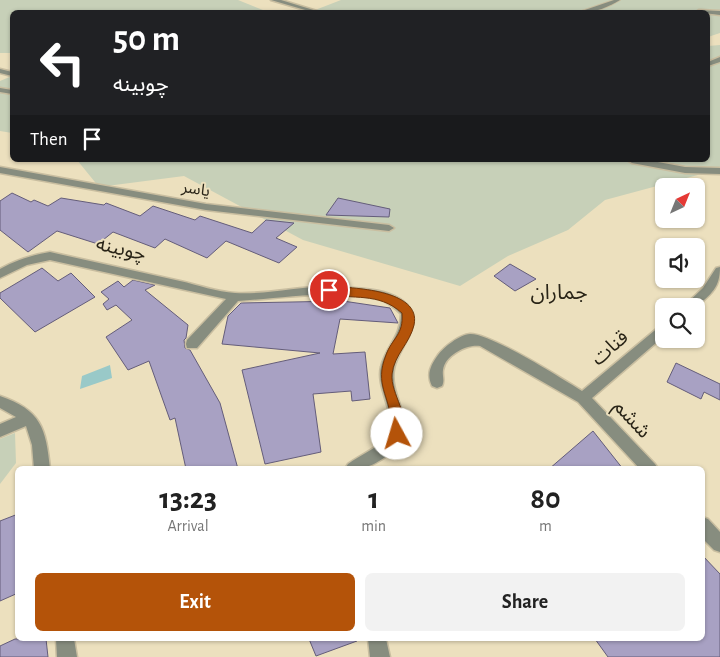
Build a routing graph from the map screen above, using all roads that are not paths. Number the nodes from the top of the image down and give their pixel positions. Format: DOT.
graph roads {
  1 [pos="274,0"];
  2 [pos="618,0"];
  3 [pos="310,10"];
  4 [pos="589,10"];
  5 [pos="643,162"];
  6 [pos="0,170"];
  7 [pos="718,172"];
  8 [pos="388,228"];
  9 [pos="720,271"];
  10 [pos="0,274"];
  11 [pos="235,297"];
  12 [pos="699,298"];
  13 [pos="655,336"];
  14 [pos="192,344"];
  15 [pos="437,382"];
  16 [pos="583,398"];
  17 [pos="0,402"];
  18 [pos="30,418"];
  19 [pos="0,432"];
  20 [pos="42,466"];
  21 [pos="357,466"];
  22 [pos="647,466"];
  23 [pos="705,528"];
  24 [pos="720,544"];
  25 [pos="65,641"];
  26 [pos="377,641"];
  27 [pos="68,657"];
  28 [pos="380,657"];
  1 -- 3 [label="street"];
  2 -- 4 [label="lane"];
  5 -- 7 [label="street"];
  6 -- 8 [label="street, یاسر"];
  9 -- 12 [label="street"];
  10 -- 11 [label="street, چوبینه"];
  11 -- 14 [label="street"];
  11 -- 21 [label="street, چوبینه"];
  13 -- 16 [label="street, قنات"];
  15 -- 16 [label="street, ششم"];
  16 -- 22 [label="street, ششم"];
  17 -- 18 [label="street"];
  18 -- 19 [label="street"];
  18 -- 20 [label="street"];
  23 -- 24 [label="street"];
  25 -- 27 [label="street"];
  26 -- 28 [label="street"];
}
